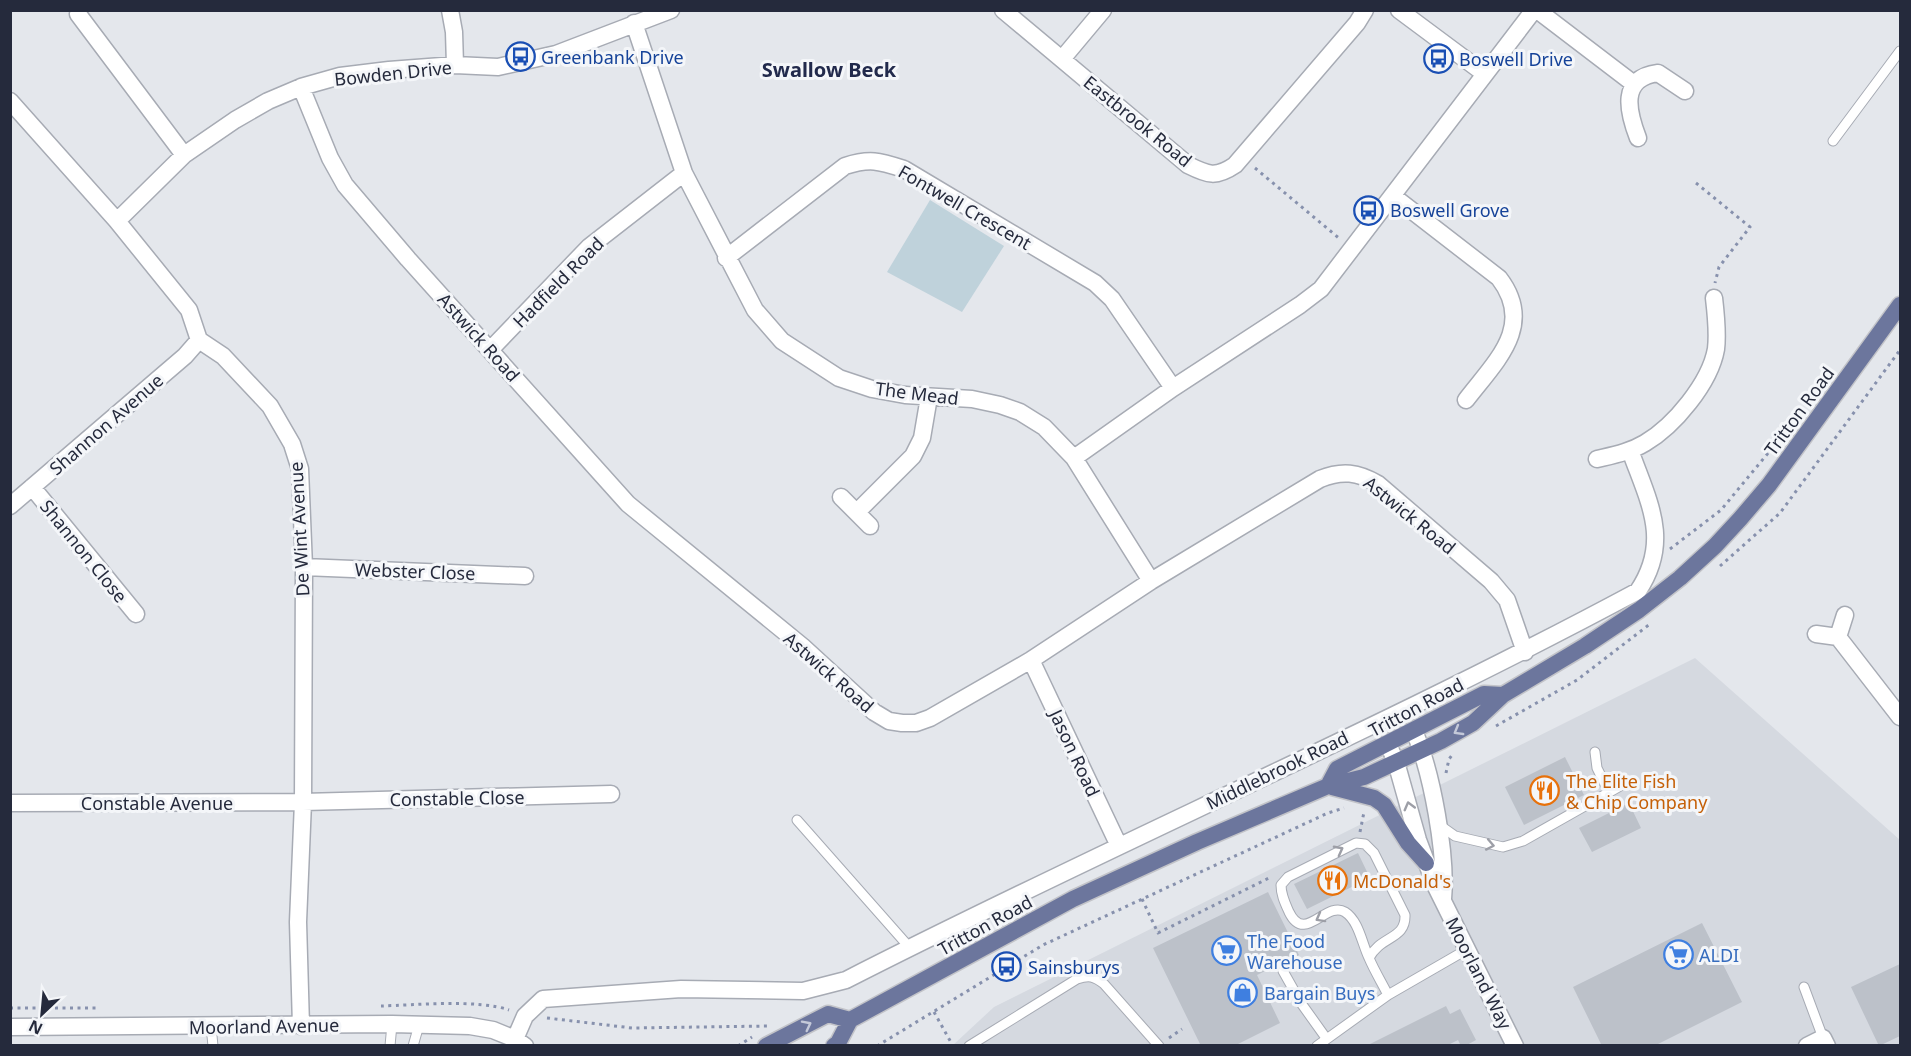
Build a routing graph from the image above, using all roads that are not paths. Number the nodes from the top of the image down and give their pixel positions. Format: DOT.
graph roads {
  1 [pos="450,10"];
  2 [pos="671,10"];
  3 [pos="1003,10"];
  4 [pos="1103,10"];
  5 [pos="1365,10"];
  6 [pos="1399,10"];
  7 [pos="1535,10"];
  8 [pos="78,14"];
  9 [pos="634,23"];
  10 [pos="1900,51"];
  11 [pos="1062,59"];
  12 [pos="454,65"];
  13 [pos="1485,74"];
  14 [pos="1634,84"];
  15 [pos="301,87"];
  16 [pos="1685,91"];
  17 [pos="10,101"];
  18 [pos="1638,138"];
  19 [pos="1833,141"];
  20 [pos="184,155"];
  21 [pos="684,173"];
  22 [pos="1393,196"];
  23 [pos="117,221"];
  24 [pos="726,258"];
  25 [pos="1714,298"];
  26 [pos="1900,305"];
  27 [pos="199,340"];
  28 [pos="490,350"];
  29 [pos="1173,388"];
  30 [pos="929,397"];
  31 [pos="1466,400"];
  32 [pos="1630,450"];
  33 [pos="1074,458"];
  34 [pos="1597,459"];
  35 [pos="32,488"];
  36 [pos="842,496"];
  37 [pos="10,506"];
  38 [pos="856,512"];
  39 [pos="870,526"];
  40 [pos="304,567"];
  41 [pos="525,576"];
  42 [pos="1151,581"];
  43 [pos="136,614"];
  44 [pos="1845,615"];
  45 [pos="1816,634"];
  46 [pos="1838,637"];
  47 [pos="1525,652"];
  48 [pos="1031,660"];
  49 [pos="1503,695"];
  50 [pos="1900,717"];
  51 [pos="1413,731"];
  52 [pos="1388,744"];
  53 [pos="1422,749"];
  54 [pos="1595,752"];
  55 [pos="1396,762"];
  56 [pos="1622,785"];
  57 [pos="1328,786"];
  58 [pos="1609,792"];
  59 [pos="612,794"];
  60 [pos="303,802"];
  61 [pos="10,803"];
  62 [pos="797,820"];
  63 [pos="1437,823"];
  64 [pos="1119,846"];
  65 [pos="1426,863"];
  66 [pos="1443,900"];
  67 [pos="910,948"];
  68 [pos="1466,950"];
  69 [pos="1368,957"];
  70 [pos="1283,970"];
  71 [pos="846,980"];
  72 [pos="1804,987"];
  73 [pos="1388,995"];
  74 [pos="850,1020"];
  75 [pos="392,1024"];
  76 [pos="419,1024"];
  77 [pos="211,1026"];
  78 [pos="301,1026"];
  79 [pos="10,1027"];
  80 [pos="1326,1038"];
  81 [pos="520,1042"];
  82 [pos="1825,1042"];
  83 [pos="1162,1043"];
  84 [pos="770,1044"];
  85 [pos="1514,1045"];
  86 [pos="213,1046"];
  87 [pos="390,1046"];
  88 [pos="413,1046"];
  89 [pos="834,1046"];
  90 [pos="969,1046"];
  91 [pos="1317,1046"];
  92 [pos="1807,1046"];
  1 -- 12 [label="street"];
  2 -- 9 [label="street, Bowden Drive"];
  3 -- 11 [label="street, Eastbrook Road"];
  4 -- 11 [label="street"];
  5 -- 11 [label="street, Eastbrook Road"];
  6 -- 13 [label="street"];
  7 -- 13 [label="street"];
  7 -- 14 [label="street"];
  8 -- 20 [label="street"];
  9 -- 12 [label="street, Bowden Drive"];
  9 -- 21 [label="street, The Mead"];
  10 -- 19 [label="lane"];
  12 -- 15 [label="street, Bowden Drive"];
  13 -- 22 [label="street"];
  14 -- 16 [label="street"];
  14 -- 18 [label="street"];
  15 -- 20 [label="street, Bowden Drive"];
  15 -- 28 [label="street, Astwick Road"];
  17 -- 23 [label="street"];
  20 -- 23 [label="street, Bowden Drive"];
  21 -- 24 [label="street, The Mead"];
  21 -- 28 [label="street, Hadfield Road"];
  22 -- 29 [label="street"];
  22 -- 31 [label="street"];
  23 -- 27 [label="street"];
  24 -- 29 [label="street, Fontwell Crescent"];
  24 -- 30 [label="street, The Mead"];
  25 -- 32 [label="street"];
  26 -- 49 [label="main road, Tritton Road"];
  27 -- 35 [label="street, Shannon Avenue"];
  27 -- 40 [label="street, De Wint Avenue"];
  28 -- 48 [label="street, Astwick Road"];
  29 -- 33 [label="street"];
  30 -- 33 [label="street, The Mead"];
  30 -- 38 [label="street"];
  32 -- 34 [label="street"];
  32 -- 47 [label="street, Middlebrook Road"];
  33 -- 42 [label="street, The Mead"];
  35 -- 37 [label="street, Shannon Avenue"];
  35 -- 43 [label="street, Shannon Close"];
  36 -- 38 [label="street"];
  38 -- 39 [label="street"];
  40 -- 41 [label="street, Webster Close"];
  40 -- 60 [label="street, De Wint Avenue"];
  42 -- 47 [label="street, Astwick Road"];
  42 -- 48 [label="street, Astwick Road"];
  44 -- 46 [label="street"];
  45 -- 46 [label="street"];
  46 -- 50 [label="street"];
  47 -- 64 [label="street, Middlebrook Road"];
  48 -- 64 [label="street, Jason Road"];
  49 -- 51 [label="main road, Tritton Road"];
  49 -- 53 [label="main road, one-way"];
  51 -- 52 [label="main road, Tritton Road"];
  51 -- 53 [label="street, Moorland Way"];
  52 -- 55 [label="street, Moorland Way"];
  52 -- 57 [label="main road, Tritton Road"];
  53 -- 55 [label="main road"];
  53 -- 63 [label="street, Moorland Way"];
  54 -- 58 [label="lane"];
  55 -- 57 [label="main road"];
  65 -- 55 [label="street, Moorland Way, one-way"];
  56 -- 58 [label="lane"];
  57 -- 65 [label="main road"];
  57 -- 74 [label="main road, Tritton Road"];
  63 -- 58 [label="lane, one-way"];
  59 -- 60 [label="street, Constable Close"];
  60 -- 61 [label="street, Constable Avenue"];
  60 -- 78 [label="street, De Wint Avenue"];
  62 -- 67 [label="lane"];
  63 -- 66 [label="street, Moorland Way"];
  64 -- 67 [label="street, Middlebrook Road"];
  65 -- 66 [label="street, Moorland Way"];
  66 -- 68 [label="street, Moorland Way"];
  67 -- 71 [label="street, Middlebrook Road"];
  68 -- 73 [label="lane"];
  68 -- 85 [label="street, Moorland Way"];
  69 -- 69 [label="lane, one-way"];
  69 -- 73 [label="lane"];
  70 -- 80 [label="lane"];
  71 -- 81 [label="street, Moorland Avenue"];
  72 -- 82 [label="lane"];
  73 -- 80 [label="lane"];
  84 -- 74 [label="main road, one-way"];
  74 -- 89 [label="main road"];
  75 -- 76 [label="street, Moorland Avenue"];
  75 -- 78 [label="street, Moorland Avenue"];
  75 -- 87 [label="lane"];
  76 -- 81 [label="street, Moorland Avenue"];
  76 -- 88 [label="lane"];
  77 -- 78 [label="street, Moorland Avenue"];
  77 -- 79 [label="street, Moorland Avenue"];
  77 -- 86 [label="lane"];
  80 -- 91 [label="lane"];
  82 -- 92 [label="street"];
  83 -- 90 [label="lane"];
}
